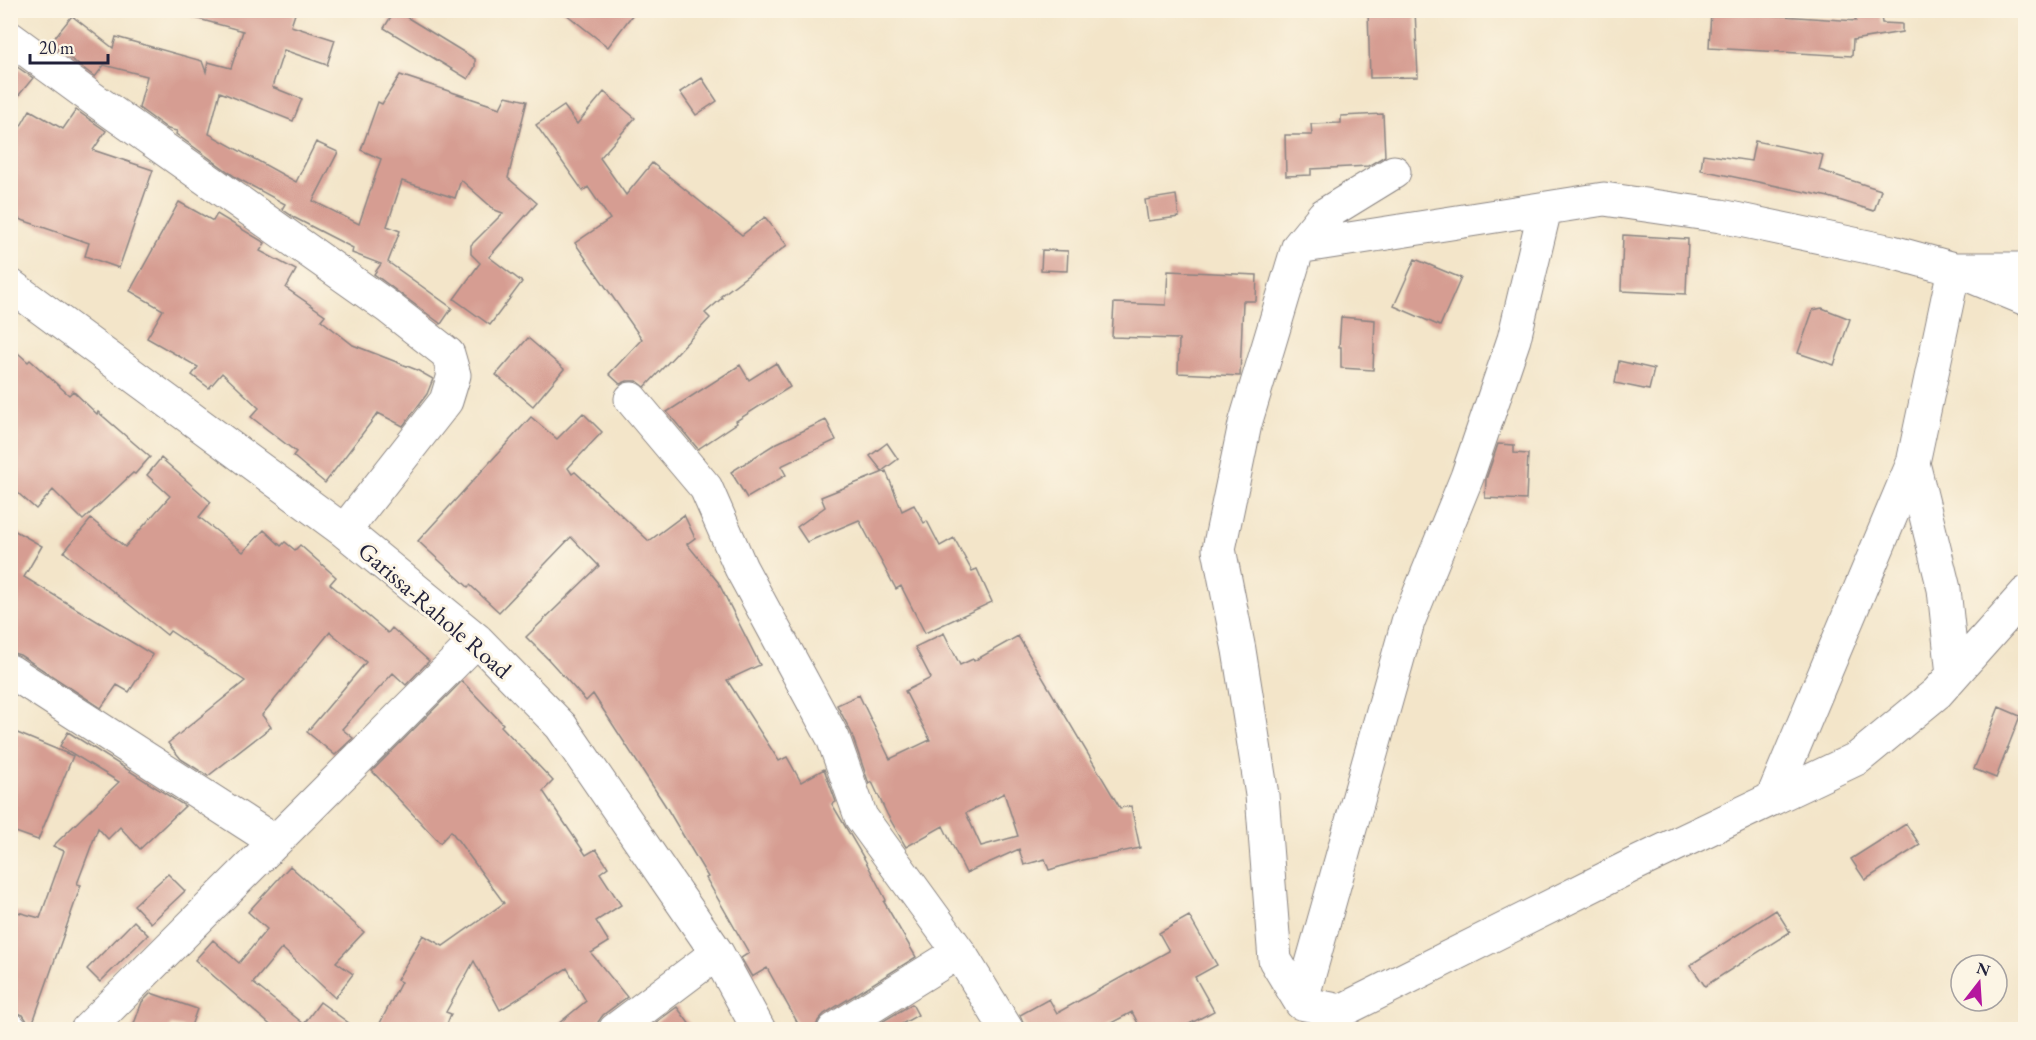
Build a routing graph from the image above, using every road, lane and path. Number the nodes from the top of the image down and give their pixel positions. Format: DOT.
graph roads {
  1 [pos="10,38"];
  2 [pos="1394,172"];
  3 [pos="1545,209"];
  4 [pos="1298,248"];
  5 [pos="1954,269"];
  6 [pos="2025,269"];
  7 [pos="10,285"];
  8 [pos="2025,299"];
  9 [pos="631,399"];
  10 [pos="1913,463"];
  11 [pos="344,531"];
  12 [pos="2025,593"];
  13 [pos="477,640"];
  14 [pos="10,671"];
  15 [pos="1953,675"];
  16 [pos="1772,799"];
  17 [pos="274,841"];
  18 [pos="959,952"];
  19 [pos="717,953"];
  20 [pos="1301,1003"];
  21 [pos="87,1029"];
  22 [pos="615,1029"];
  23 [pos="759,1029"];
  24 [pos="834,1029"];
  25 [pos="1007,1029"];
  1 -- 11 [label="street"];
  2 -- 4 [label="street"];
  3 -- 4 [label="street"];
  3 -- 5 [label="street"];
  3 -- 20 [label="street"];
  4 -- 20 [label="street"];
  5 -- 6 [label="street"];
  5 -- 8 [label="street"];
  5 -- 10 [label="street"];
  7 -- 11 [label="street, Garissa-Rahole Road"];
  9 -- 18 [label="street"];
  10 -- 15 [label="street"];
  10 -- 16 [label="street"];
  11 -- 13 [label="street, Garissa-Rahole Road"];
  12 -- 15 [label="street"];
  13 -- 17 [label="street"];
  13 -- 19 [label="street, Garissa-Rahole Road"];
  14 -- 17 [label="street"];
  15 -- 16 [label="street"];
  16 -- 20 [label="street"];
  17 -- 21 [label="street"];
  18 -- 24 [label="street"];
  18 -- 25 [label="street"];
  19 -- 22 [label="street"];
  19 -- 23 [label="street, Garissa-Rahole Road"];
}
